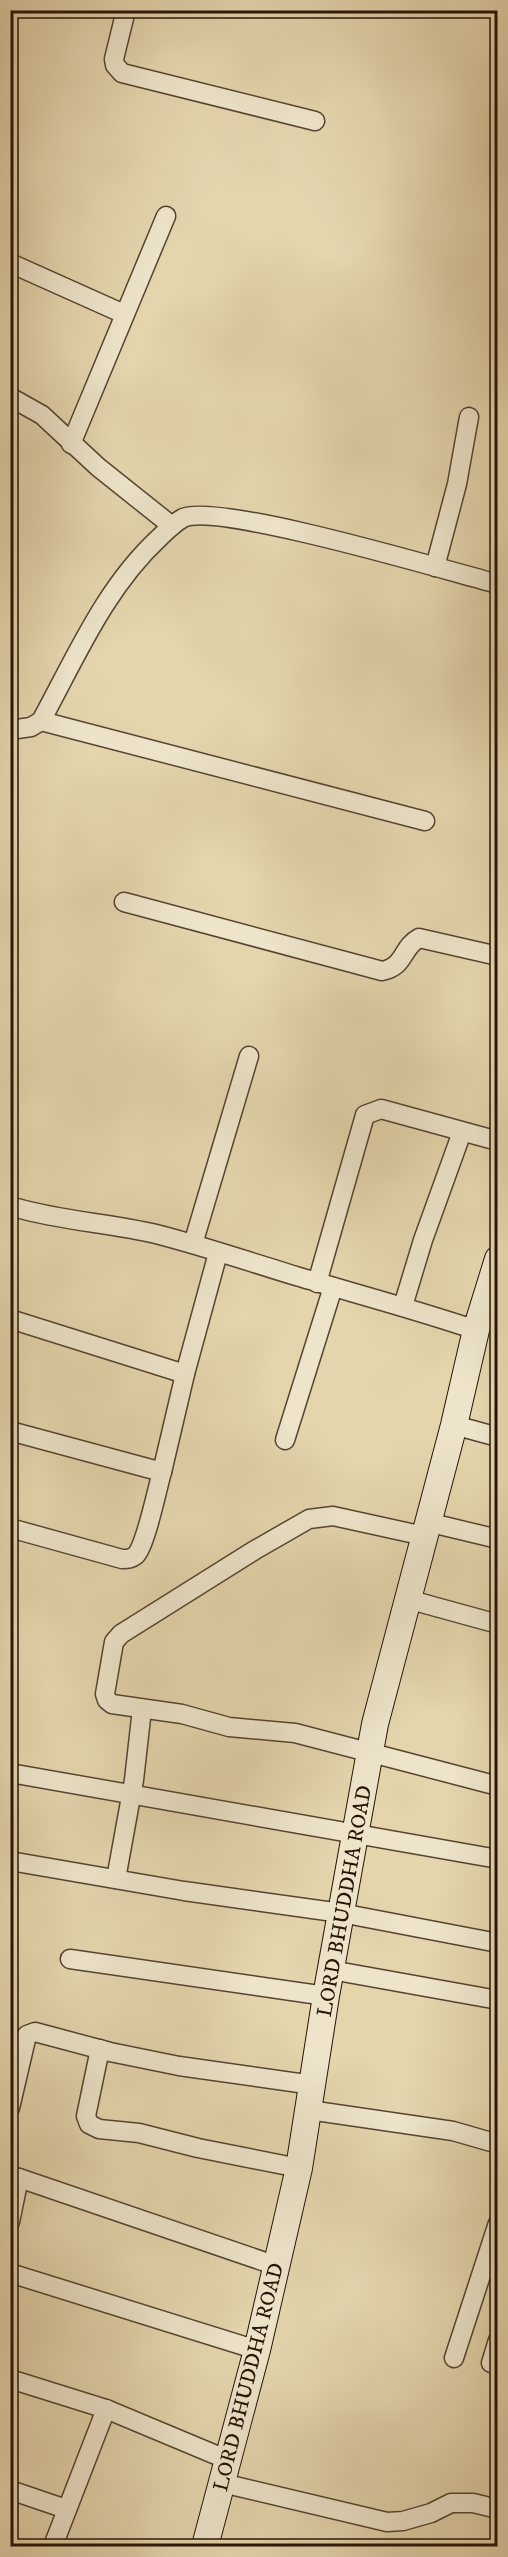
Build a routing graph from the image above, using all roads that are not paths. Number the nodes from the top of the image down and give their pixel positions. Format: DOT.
graph roads {
  1 [pos="126,10"];
  2 [pos="315,121"];
  3 [pos="166,216"];
  4 [pos="10,263"];
  5 [pos="124,314"];
  6 [pos="10,398"];
  7 [pos="469,417"];
  8 [pos="71,444"];
  9 [pos="172,526"];
  10 [pos="435,567"];
  11 [pos="498,584"];
  12 [pos="41,721"];
  13 [pos="10,730"];
  14 [pos="425,820"];
  15 [pos="124,903"];
  16 [pos="498,956"];
  17 [pos="249,1056"];
  18 [pos="462,1132"];
  19 [pos="498,1141"];
  20 [pos="17,1208"];
  21 [pos="193,1244"];
  22 [pos="218,1253"];
  23 [pos="498,1259"];
  24 [pos="325,1285"];
  25 [pos="403,1306"];
  26 [pos="10,1319"];
  27 [pos="476,1330"];
  28 [pos="185,1374"];
  29 [pos="454,1425"];
  30 [pos="10,1431"];
  31 [pos="498,1437"];
  32 [pos="285,1440"];
  33 [pos="162,1472"];
  34 [pos="10,1528"];
  35 [pos="425,1529"];
  36 [pos="498,1539"];
  37 [pos="407,1599"];
  38 [pos="498,1624"];
  39 [pos="142,1709"];
  40 [pos="371,1753"];
  41 [pos="10,1773"];
  42 [pos="498,1786"];
  43 [pos="131,1795"];
  44 [pos="355,1834"];
  45 [pos="498,1859"];
  46 [pos="10,1861"];
  47 [pos="116,1879"];
  48 [pos="341,1913"];
  49 [pos="498,1943"];
  50 [pos="70,1959"];
  51 [pos="331,1970"];
  52 [pos="326,1996"];
  53 [pos="498,2000"];
  54 [pos="100,2049"];
  55 [pos="313,2085"];
  56 [pos="10,2108"];
  57 [pos="309,2110"];
  58 [pos="498,2144"];
  59 [pos="299,2168"];
  60 [pos="15,2177"];
  61 [pos="10,2222"];
  62 [pos="498,2223"];
  63 [pos="276,2266"];
  64 [pos="10,2273"];
  65 [pos="498,2340"];
  66 [pos="257,2350"];
  67 [pos="454,2358"];
  68 [pos="491,2363"];
  69 [pos="10,2379"];
  70 [pos="106,2409"];
  71 [pos="225,2471"];
  72 [pos="10,2490"];
  73 [pos="66,2509"];
  74 [pos="498,2509"];
  75 [pos="53,2547"];
  76 [pos="205,2547"];
  1 -- 2 [label="street"];
  3 -- 5 [label="street"];
  4 -- 5 [label="street"];
  5 -- 8 [label="street"];
  6 -- 8 [label="street"];
  7 -- 10 [label="street"];
  8 -- 9 [label="street"];
  9 -- 10 [label="street"];
  9 -- 12 [label="street"];
  10 -- 11 [label="street"];
  12 -- 13 [label="street"];
  12 -- 14 [label="street"];
  15 -- 16 [label="street"];
  17 -- 21 [label="street"];
  18 -- 19 [label="street"];
  18 -- 24 [label="street"];
  18 -- 25 [label="street"];
  20 -- 21 [label="street"];
  21 -- 22 [label="street"];
  22 -- 24 [label="street"];
  22 -- 28 [label="street"];
  23 -- 27 [label="street, LORD BHUDDHA ROAD"];
  24 -- 25 [label="street"];
  24 -- 32 [label="street"];
  25 -- 27 [label="street"];
  26 -- 28 [label="street"];
  27 -- 29 [label="street, LORD BHUDDHA ROAD"];
  28 -- 33 [label="street"];
  29 -- 31 [label="street"];
  29 -- 35 [label="street, LORD BHUDDHA ROAD"];
  30 -- 33 [label="street"];
  33 -- 34 [label="street"];
  35 -- 36 [label="street"];
  35 -- 37 [label="street, LORD BHUDDHA ROAD"];
  35 -- 39 [label="street"];
  37 -- 38 [label="street"];
  37 -- 40 [label="street, LORD BHUDDHA ROAD"];
  39 -- 40 [label="street"];
  39 -- 43 [label="street"];
  40 -- 42 [label="street"];
  40 -- 44 [label="street, LORD BHUDDHA ROAD"];
  41 -- 43 [label="street"];
  43 -- 44 [label="street"];
  43 -- 47 [label="street"];
  44 -- 45 [label="street"];
  44 -- 48 [label="street, LORD BHUDDHA ROAD"];
  46 -- 47 [label="street"];
  47 -- 48 [label="street"];
  48 -- 49 [label="street"];
  48 -- 51 [label="street, LORD BHUDDHA ROAD"];
  50 -- 52 [label="street"];
  51 -- 52 [label="street, LORD BHUDDHA ROAD"];
  51 -- 53 [label="street"];
  52 -- 55 [label="street, LORD BHUDDHA ROAD"];
  54 -- 55 [label="street"];
  54 -- 56 [label="street"];
  54 -- 59 [label="street"];
  55 -- 57 [label="street, LORD BHUDDHA ROAD"];
  57 -- 58 [label="street"];
  57 -- 59 [label="street, LORD BHUDDHA ROAD"];
  59 -- 63 [label="street, LORD BHUDDHA ROAD"];
  60 -- 61 [label="street"];
  60 -- 63 [label="street"];
  62 -- 67 [label="street"];
  63 -- 66 [label="street, LORD BHUDDHA ROAD"];
  64 -- 66 [label="street"];
  65 -- 68 [label="street"];
  66 -- 71 [label="street, LORD BHUDDHA ROAD"];
  69 -- 70 [label="street"];
  70 -- 71 [label="street"];
  70 -- 73 [label="street"];
  71 -- 74 [label="street"];
  71 -- 76 [label="street, LORD BHUDDHA ROAD"];
  72 -- 73 [label="street"];
  73 -- 75 [label="street"];
}
